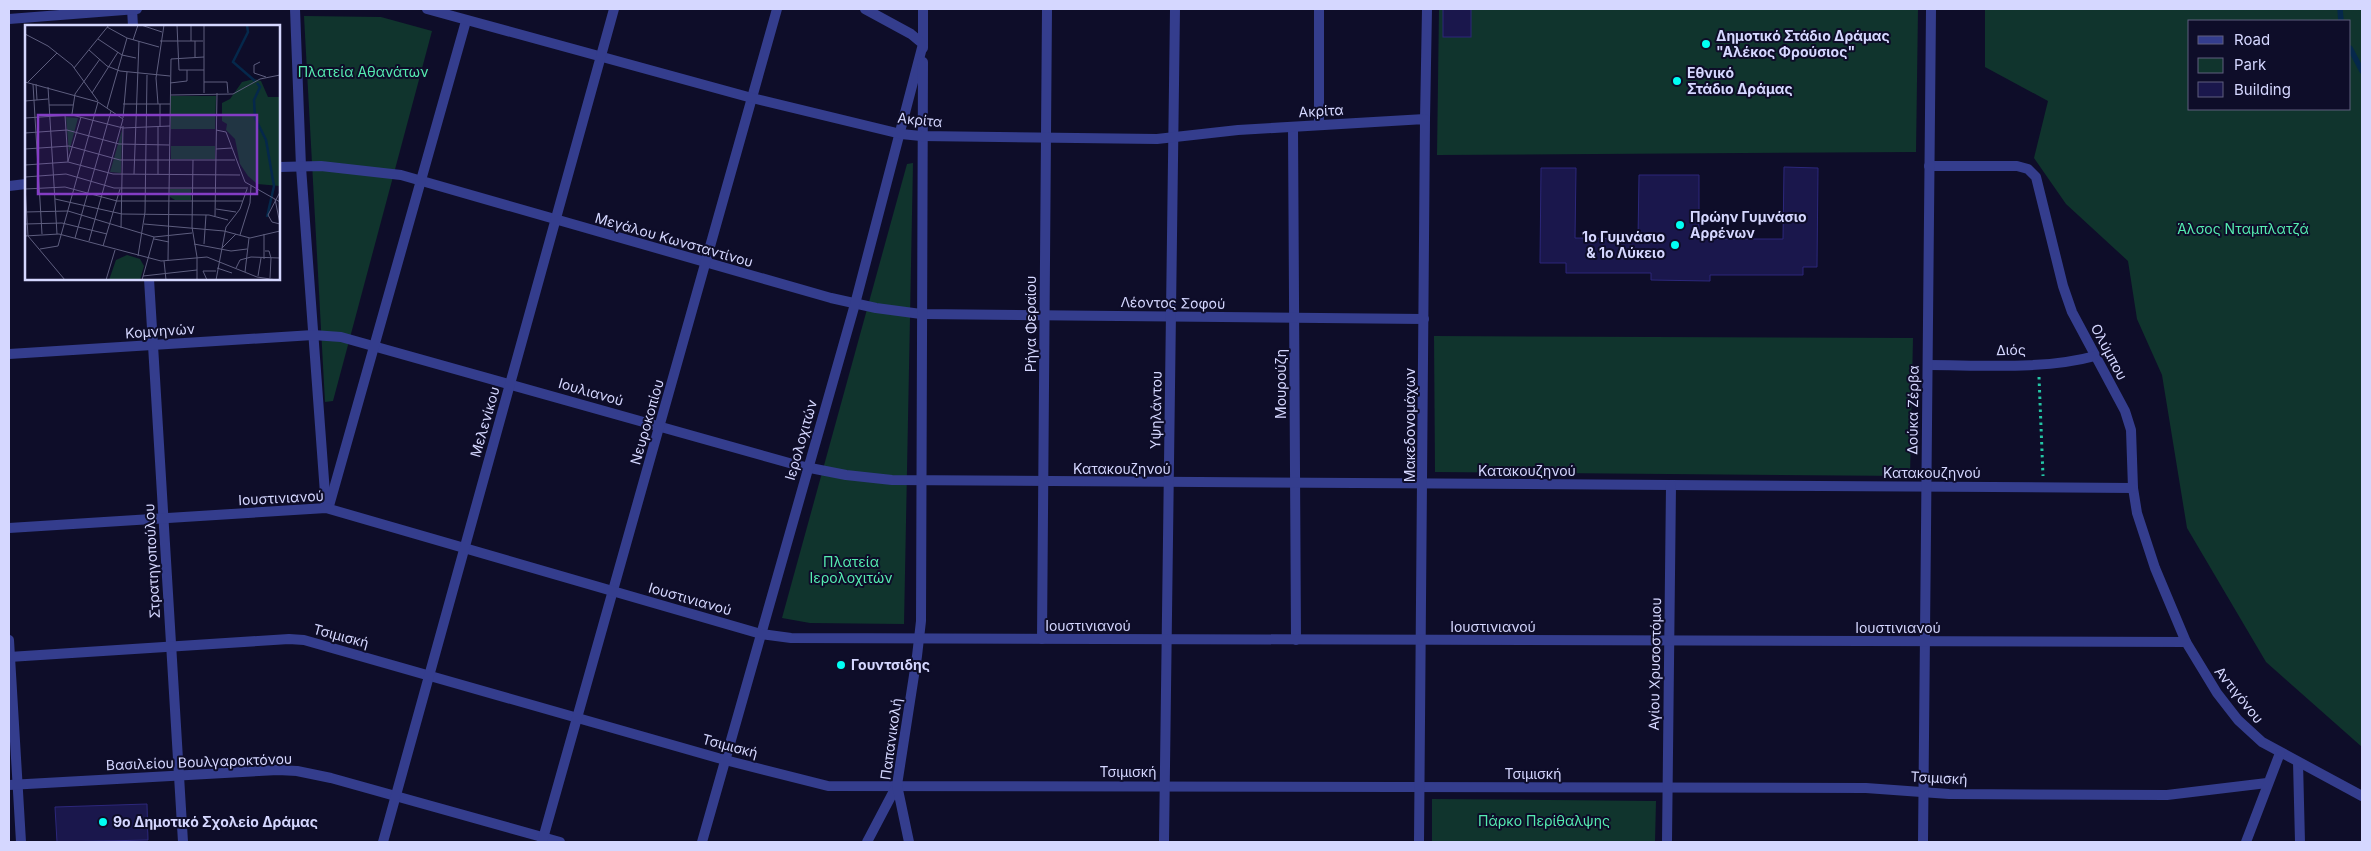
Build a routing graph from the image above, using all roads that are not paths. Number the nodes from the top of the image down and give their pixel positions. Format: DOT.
graph roads {
  1 [pos="132,9"];
  2 [pos="137,9"];
  3 [pos="295,9"];
  4 [pos="427,9"];
  5 [pos="614,9"];
  6 [pos="777,9"];
  7 [pos="865,9"];
  8 [pos="923,9"];
  9 [pos="1047,9"];
  10 [pos="1175,9"];
  11 [pos="1319,9"];
  12 [pos="1426,9"];
  13 [pos="1931,9"];
  14 [pos="9,19"];
  15 [pos="466,21"];
  16 [pos="134,25"];
  17 [pos="923,44"];
  18 [pos="601,56"];
  19 [pos="752,98"];
  20 [pos="1424,119"];
  21 [pos="1319,125"];
  22 [pos="1293,127"];
  23 [pos="901,134"];
  24 [pos="921,136"];
  25 [pos="1173,136"];
  26 [pos="1046,138"];
  27 [pos="1929,166"];
  28 [pos="302,167"];
  29 [pos="280,168"];
  30 [pos="422,180"];
  31 [pos="25,184"];
  32 [pos="9,186"];
  33 [pos="555,220"];
  34 [pos="706,263"];
  35 [pos="149,280"];
  36 [pos="855,304"];
  37 [pos="921,314"];
  38 [pos="1044,316"];
  39 [pos="1171,317"];
  40 [pos="1294,319"];
  41 [pos="1424,319"];
  42 [pos="313,335"];
  43 [pos="153,345"];
  44 [pos="376,345"];
  45 [pos="9,354"];
  46 [pos="2095,356"];
  47 [pos="1928,365"];
  48 [pos="510,383"];
  49 [pos="660,426"];
  50 [pos="807,468"];
  51 [pos="921,482"];
  52 [pos="1043,483"];
  53 [pos="1168,483"];
  54 [pos="1296,484"];
  55 [pos="1423,484"];
  56 [pos="1671,485"];
  57 [pos="1926,487"];
  58 [pos="2133,488"];
  59 [pos="326,508"];
  60 [pos="163,518"];
  61 [pos="9,528"];
  62 [pos="464,548"];
  63 [pos="614,591"];
  64 [pos="761,634"];
  65 [pos="920,639"];
  66 [pos="1042,639"];
  67 [pos="9,640"];
  68 [pos="1166,640"];
  69 [pos="1296,640"];
  70 [pos="1422,641"];
  71 [pos="1669,641"];
  72 [pos="1925,642"];
  73 [pos="2186,642"];
  74 [pos="171,647"];
  75 [pos="9,657"];
  76 [pos="429,676"];
  77 [pos="578,718"];
  78 [pos="2280,753"];
  79 [pos="726,760"];
  80 [pos="2298,762"];
  81 [pos="179,775"];
  82 [pos="2267,783"];
  83 [pos="13,785"];
  84 [pos="897,786"];
  85 [pos="1164,786"];
  86 [pos="1420,787"];
  87 [pos="1668,788"];
  88 [pos="1924,793"];
  89 [pos="396,796"];
  90 [pos="2362,796"];
  91 [pos="543,840"];
  92 [pos="21,842"];
  93 [pos="183,842"];
  94 [pos="382,842"];
  95 [pos="560,842"];
  96 [pos="702,842"];
  97 [pos="867,842"];
  98 [pos="910,842"];
  99 [pos="1164,842"];
  100 [pos="1419,842"];
  101 [pos="1667,842"];
  102 [pos="1924,842"];
  103 [pos="2246,842"];
  104 [pos="2300,842"];
  1 -- 2 [label="street"];
  1 -- 14 [label="street"];
  1 -- 16 [label="street"];
  3 -- 28 [label="street"];
  4 -- 15 [label="street, Ακρίτα"];
  5 -- 18 [label="street, Μελενίκου"];
  6 -- 19 [label="street, Νευροκοπίου"];
  7 -- 17 [label="street"];
  8 -- 17 [label="street, Ιερολοχιτών"];
  9 -- 26 [label="street, Ρήγα Φεραίου"];
  10 -- 25 [label="street, Υψηλάντου"];
  11 -- 21 [label="street"];
  12 -- 20 [label="street, Μακεδονομάχων"];
  13 -- 27 [label="street, Δούκα Ζέρβα"];
  15 -- 18 [label="street, Ακρίτα"];
  15 -- 30 [label="street"];
  17 -- 23 [label="street, Ιερολοχιτών"];
  17 -- 24 [label="street, Ιερολοχιτών"];
  18 -- 19 [label="street, Ακρίτα"];
  18 -- 33 [label="street, Μελενίκου"];
  19 -- 23 [label="street, Ακρίτα"];
  19 -- 34 [label="street, Νευροκοπίου"];
  20 -- 21 [label="street, Ακρίτα"];
  20 -- 41 [label="street, Μακεδονομάχων"];
  21 -- 22 [label="street, Ακρίτα"];
  22 -- 25 [label="street, Ακρίτα"];
  22 -- 40 [label="street, Μουρούζη"];
  23 -- 24 [label="street, Ακρίτα"];
  23 -- 36 [label="street, Ιερολοχιτών"];
  24 -- 26 [label="street, Ακρίτα"];
  24 -- 37 [label="street, Ιερολοχιτών"];
  25 -- 26 [label="street, Ακρίτα"];
  25 -- 39 [label="street, Υψηλάντου"];
  26 -- 38 [label="street, Ρήγα Φεραίου"];
  27 -- 46 [label="street, Ολύμπου"];
  27 -- 47 [label="street, Δούκα Ζέρβα"];
  28 -- 29 [label="street, Μεγάλου Κωνσταντίνου"];
  28 -- 30 [label="street, Μεγάλου Κωνσταντίνου"];
  28 -- 42 [label="street"];
  30 -- 33 [label="street, Μεγάλου Κωνσταντίνου"];
  30 -- 44 [label="street"];
  31 -- 32 [label="street"];
  33 -- 34 [label="street, Μεγάλου Κωνσταντίνου"];
  33 -- 48 [label="street, Μελενίκου"];
  34 -- 36 [label="street, Μεγάλου Κωνσταντίνου"];
  34 -- 49 [label="street, Νευροκοπίου"];
  35 -- 43 [label="street, Στρατηγοπούλου"];
  36 -- 37 [label="street, Μεγάλου Κωνσταντίνου"];
  36 -- 50 [label="street, Ιερολοχιτών"];
  37 -- 38 [label="street, Λέοντος Σοφού"];
  37 -- 51 [label="street, Ιερολοχιτών"];
  38 -- 39 [label="street, Λέοντος Σοφού"];
  38 -- 52 [label="street, Ρήγα Φεραίου"];
  39 -- 40 [label="street, Λέοντος Σοφού"];
  39 -- 53 [label="street, Υψηλάντου"];
  40 -- 41 [label="street, Λέοντος Σοφού"];
  40 -- 54 [label="street, Μουρούζη"];
  41 -- 55 [label="street, Μακεδονομάχων"];
  42 -- 43 [label="street, Κομνηνών"];
  42 -- 44 [label="street, Ιουλιανού"];
  42 -- 59 [label="street"];
  43 -- 45 [label="street, Κομνηνών"];
  43 -- 60 [label="street, Στρατηγοπούλου"];
  44 -- 48 [label="street, Ιουλιανού"];
  44 -- 59 [label="street"];
  46 -- 47 [label="street, Διός"];
  46 -- 58 [label="street, Ολύμπου"];
  47 -- 57 [label="street, Δούκα Ζέρβα"];
  48 -- 49 [label="street, Ιουλιανού"];
  48 -- 62 [label="street, Μελενίκου"];
  49 -- 50 [label="street, Ιουλιανού"];
  49 -- 63 [label="street, Νευροκοπίου"];
  50 -- 51 [label="street, Ιουλιανού"];
  50 -- 64 [label="street, Ιερολοχιτών"];
  51 -- 52 [label="street, Κατακουζηνού"];
  51 -- 65 [label="street, Ιερολοχιτών"];
  52 -- 53 [label="street, Κατακουζηνού"];
  52 -- 66 [label="street, Ρήγα Φεραίου"];
  53 -- 54 [label="street, Κατακουζηνού"];
  53 -- 68 [label="street, Υψηλάντου"];
  54 -- 55 [label="street, Κατακουζηνού"];
  54 -- 69 [label="street, Μουρούζη"];
  55 -- 56 [label="street, Κατακουζηνού"];
  55 -- 70 [label="street, Μακεδονομάχων"];
  56 -- 57 [label="street, Κατακουζηνού"];
  56 -- 71 [label="street, Αγίου Χρυσοστόμου"];
  57 -- 58 [label="street, Κατακουζηνού"];
  57 -- 72 [label="street, Δούκα Ζέρβα"];
  58 -- 73 [label="street, Ολύμπου"];
  59 -- 60 [label="street, Ιουστινιανού"];
  59 -- 62 [label="street, Ιουστινιανού"];
  60 -- 61 [label="street, Ιουστινιανού"];
  60 -- 74 [label="street, Στρατηγοπούλου"];
  62 -- 63 [label="street, Ιουστινιανού"];
  62 -- 76 [label="street, Μελενίκου"];
  63 -- 64 [label="street, Ιουστινιανού"];
  63 -- 77 [label="street, Νευροκοπίου"];
  64 -- 65 [label="street, Ιουστινιανού"];
  64 -- 79 [label="street, Ιερολοχιτών"];
  65 -- 66 [label="street, Ιουστινιανού"];
  65 -- 84 [label="street, Παπανικολή"];
  66 -- 68 [label="street, Ιουστινιανού"];
  67 -- 75 [label="street"];
  68 -- 69 [label="street, Ιουστινιανού"];
  68 -- 85 [label="street, Υψηλάντου"];
  69 -- 70 [label="street, Ιουστινιανού"];
  70 -- 71 [label="street, Ιουστινιανού"];
  70 -- 86 [label="street, Μακεδονομάχων"];
  71 -- 72 [label="street, Ιουστινιανού"];
  71 -- 87 [label="street, Αγίου Χρυσοστόμου"];
  72 -- 73 [label="street, Ιουστινιανού"];
  72 -- 88 [label="street, Δούκα Ζέρβα"];
  73 -- 78 [label="street, Αντιγόνου"];
  74 -- 75 [label="street, Τσιμισκή"];
  74 -- 76 [label="street, Τσιμισκή"];
  74 -- 81 [label="street, Στρατηγοπούλου"];
  75 -- 83 [label="street"];
  76 -- 77 [label="street, Τσιμισκή"];
  76 -- 89 [label="street, Μελενίκου"];
  77 -- 79 [label="street, Τσιμισκή"];
  77 -- 91 [label="street, Νευροκοπίου"];
  78 -- 80 [label="street, Αντιγόνου"];
  78 -- 82 [label="street"];
  79 -- 84 [label="street, Τσιμισκή"];
  79 -- 96 [label="street, Ιερολοχιτών"];
  80 -- 90 [label="street, Αντιγόνου"];
  80 -- 104 [label="street"];
  81 -- 83 [label="street, Βασιλείου Βουλγαροκτόνου"];
  81 -- 89 [label="street, Βασιλείου Βουλγαροκτόνου"];
  81 -- 93 [label="street, Στρατηγοπούλου"];
  82 -- 88 [label="street, Τσιμισκή"];
  82 -- 103 [label="street"];
  83 -- 92 [label="street"];
  84 -- 85 [label="street, Τσιμισκή"];
  84 -- 97 [label="street"];
  84 -- 98 [label="street, Παπανικολή"];
  85 -- 86 [label="street, Τσιμισκή"];
  85 -- 99 [label="street, Υψηλάντου"];
  86 -- 87 [label="street, Τσιμισκή"];
  86 -- 100 [label="street, Μακεδονομάχων"];
  87 -- 88 [label="street, Τσιμισκή"];
  87 -- 101 [label="street, Αγίου Χρυσοστόμου"];
  88 -- 102 [label="street, Δούκα Ζέρβα"];
  89 -- 91 [label="street, Βασιλείου Βουλγαροκτόνου"];
  89 -- 94 [label="street, Μελενίκου"];
  91 -- 95 [label="street, Βασιλείου Βουλγαροκτόνου"];
}
